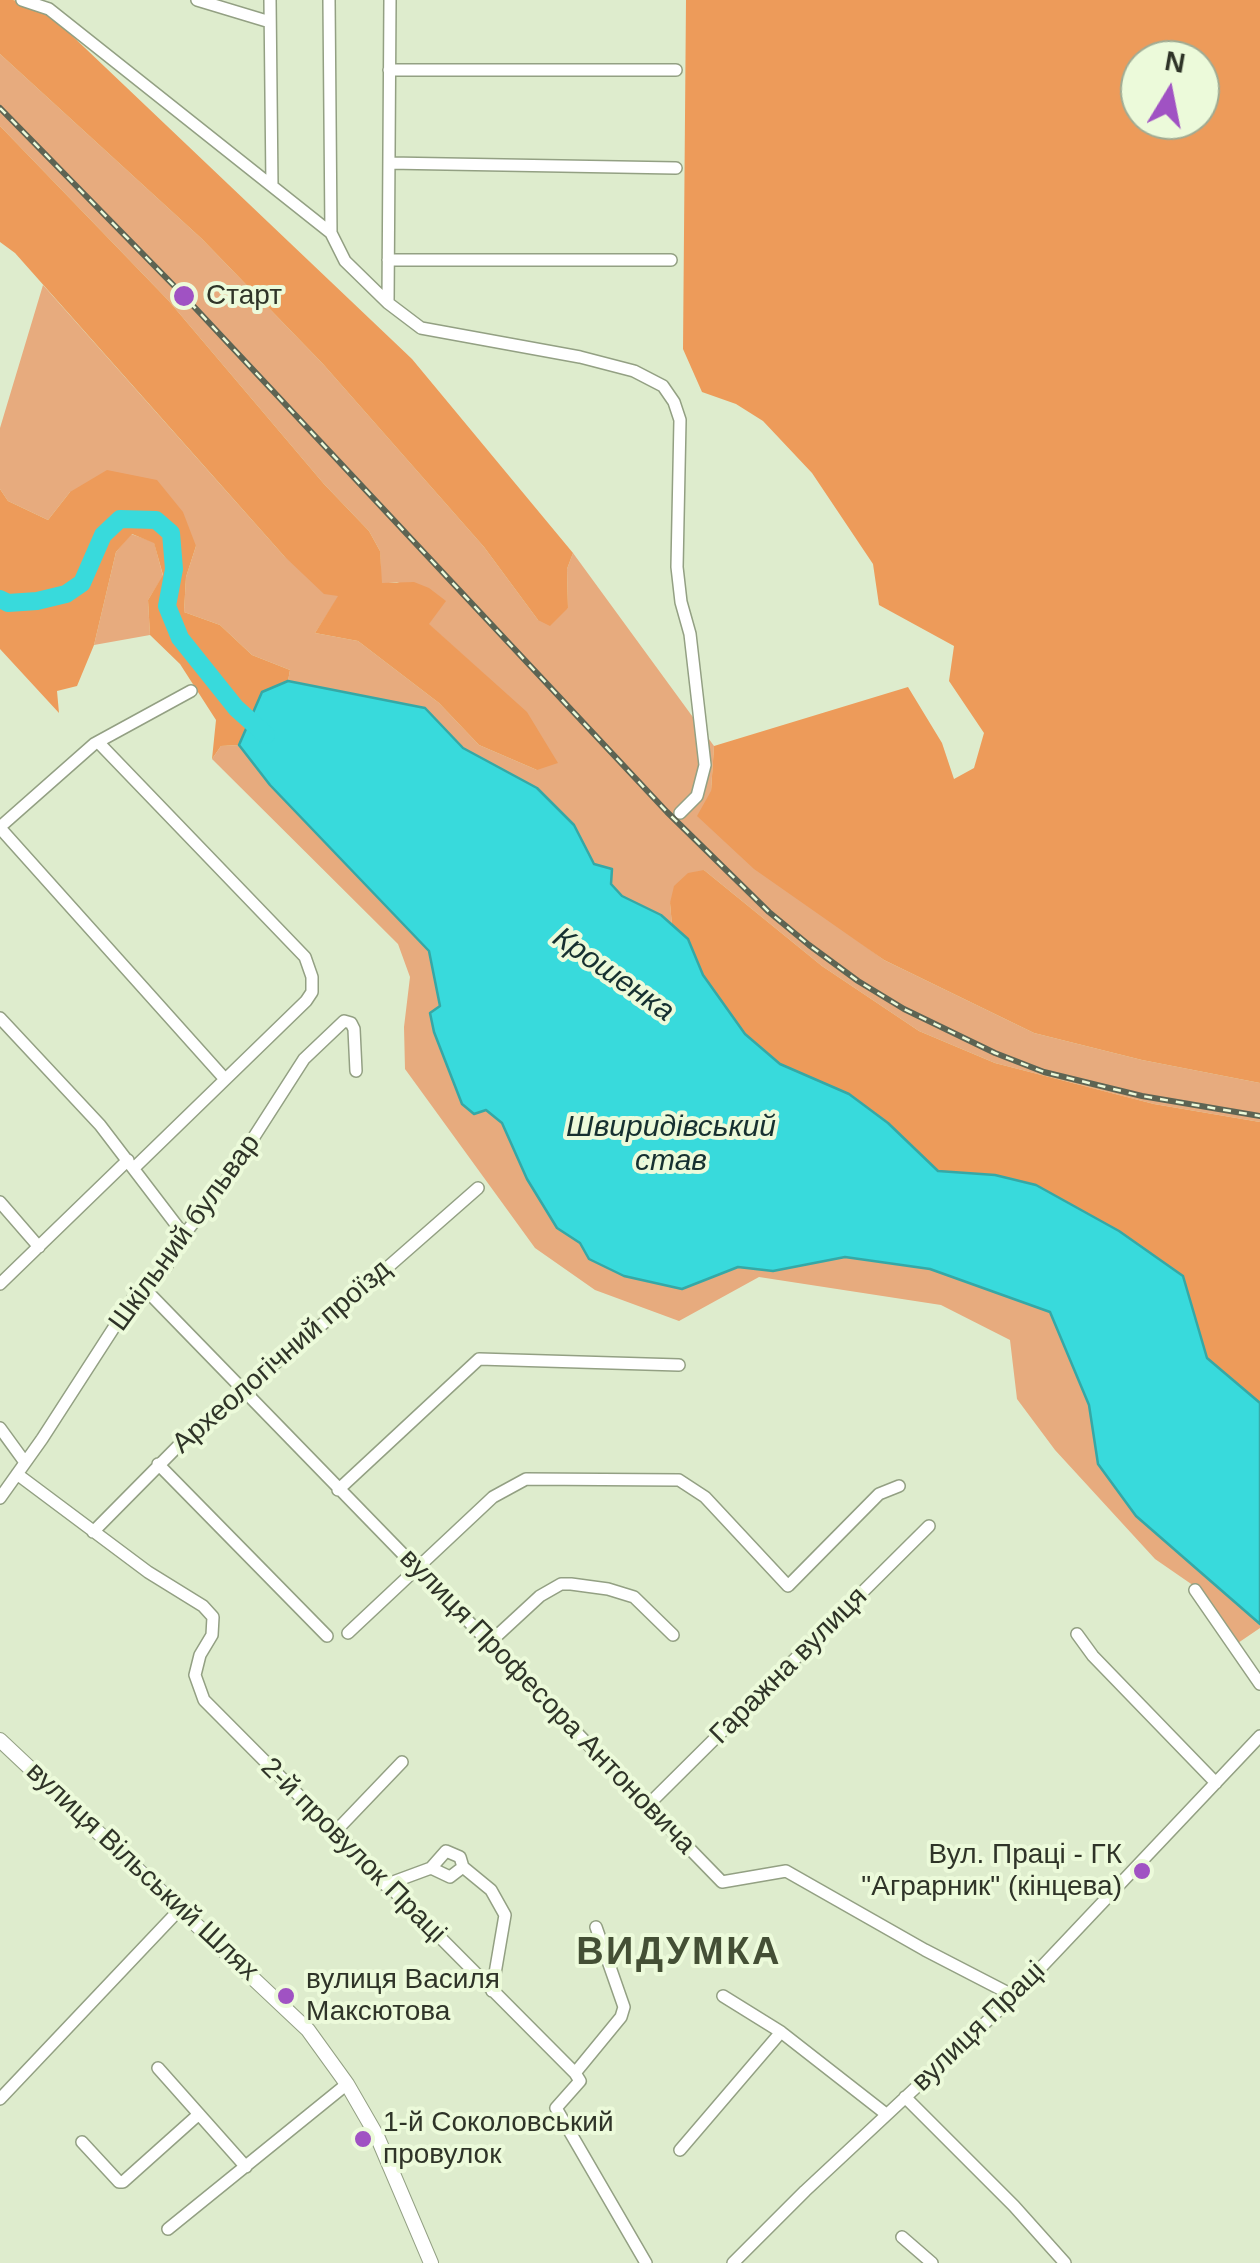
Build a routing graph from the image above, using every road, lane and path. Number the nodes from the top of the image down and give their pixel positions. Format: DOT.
graph roads {
  1 [pos="26,0"];
  2 [pos="198,0"];
  3 [pos="270,0"];
  4 [pos="329,0"];
  5 [pos="390,0"];
  6 [pos="270,22"];
  7 [pos="389,70"];
  8 [pos="676,70"];
  9 [pos="389,164"];
  10 [pos="676,168"];
  11 [pos="272,186"];
  12 [pos="331,234"];
  13 [pos="388,260"];
  14 [pos="671,260"];
  15 [pos="388,304"];
  16 [pos="192,690"];
  17 [pos="98,742"];
  18 [pos="680,814"];
  19 [pos="0,827"];
  20 [pos="0,1018"];
  21 [pos="356,1072"];
  22 [pos="224,1078"];
  23 [pos="131,1164"];
  24 [pos="478,1188"];
  25 [pos="0,1202"];
  26 [pos="184,1235"];
  27 [pos="39,1247"];
  28 [pos="0,1284"];
  29 [pos="145,1289"];
  30 [pos="679,1365"];
  31 [pos="244,1390"];
  32 [pos="0,1428"];
  33 [pos="24,1461"];
  34 [pos="158,1464"];
  35 [pos="17,1474"];
  36 [pos="900,1486"];
  37 [pos="338,1490"];
  38 [pos="0,1498"];
  39 [pos="930,1526"];
  40 [pos="93,1532"];
  41 [pos="416,1568"];
  42 [pos="1195,1590"];
  43 [pos="348,1633"];
  44 [pos="672,1634"];
  45 [pos="1077,1634"];
  46 [pos="327,1636"];
  47 [pos="488,1644"];
  48 [pos="1260,1684"];
  49 [pos="1260,1736"];
  50 [pos="0,1740"];
  51 [pos="402,1762"];
  52 [pos="1216,1783"];
  53 [pos="648,1805"];
  54 [pos="334,1833"];
  55 [pos="463,1867"];
  56 [pos="431,1868"];
  57 [pos="384,1885"];
  58 [pos="180,1908"];
  59 [pos="596,1927"];
  60 [pos="492,1992"];
  61 [pos="723,1996"];
  62 [pos="1014,1996"];
  63 [pos="781,2032"];
  64 [pos="158,2068"];
  65 [pos="574,2073"];
  66 [pos="347,2084"];
  67 [pos="905,2097"];
  68 [pos="0,2098"];
  69 [pos="198,2114"];
  70 [pos="886,2114"];
  71 [pos="82,2142"];
  72 [pos="680,2150"];
  73 [pos="246,2167"];
  74 [pos="168,2230"];
  75 [pos="902,2238"];
  76 [pos="431,2263"];
  77 [pos="646,2263"];
  78 [pos="733,2263"];
  79 [pos="932,2263"];
  80 [pos="1065,2263"];
  1 -- 11 [label="street"];
  2 -- 6 [label="street"];
  3 -- 6 [label="street"];
  4 -- 12 [label="street"];
  5 -- 7 [label="street"];
  6 -- 11 [label="street"];
  7 -- 8 [label="street"];
  7 -- 9 [label="street"];
  9 -- 10 [label="street"];
  9 -- 13 [label="street"];
  11 -- 12 [label="street"];
  12 -- 15 [label="street"];
  13 -- 14 [label="street"];
  13 -- 15 [label="street"];
  15 -- 18 [label="street"];
  16 -- 17 [label="street"];
  17 -- 19 [label="street"];
  17 -- 22 [label="street"];
  19 -- 22 [label="street"];
  20 -- 23 [label="street"];
  21 -- 26 [label="street, Шкільний бульвар"];
  22 -- 23 [label="street"];
  23 -- 26 [label="street"];
  23 -- 27 [label="street"];
  24 -- 31 [label="street, Археологічний проїзд"];
  25 -- 27 [label="street"];
  26 -- 29 [label="street, Шкільний бульвар"];
  27 -- 28 [label="street"];
  29 -- 31 [label="street, вулиця Професора Антоновича"];
  29 -- 33 [label="street, Шкільний бульвар"];
  30 -- 37 [label="street"];
  31 -- 34 [label="street, Археологічний проїзд"];
  31 -- 37 [label="street, вулиця Професора Антоновича"];
  32 -- 33 [label="street"];
  33 -- 35 [label="street, Шкільний бульвар"];
  34 -- 40 [label="street, Археологічний проїзд"];
  34 -- 46 [label="street"];
  35 -- 38 [label="street, Шкільний бульвар"];
  35 -- 40 [label="street"];
  36 -- 41 [label="street"];
  37 -- 41 [label="street, вулиця Професора Антоновича"];
  39 -- 53 [label="street, Гаражна вулиця"];
  40 -- 54 [label="street, 2-й провулок Праці"];
  41 -- 43 [label="street"];
  41 -- 47 [label="street, вулиця Професора Антоновича"];
  42 -- 48 [label="street"];
  44 -- 47 [label="street"];
  45 -- 52 [label="street"];
  47 -- 53 [label="street, вулиця Професора Антоновича"];
  49 -- 52 [label="street, вулиця Праці"];
  50 -- 58 [label="street, вулиця Вільський Шлях"];
  51 -- 54 [label="street"];
  52 -- 62 [label="street, вулиця Праці"];
  53 -- 62 [label="street, вулиця Професора Антоновича"];
  54 -- 57 [label="street, 2-й провулок Праці"];
  55 -- 56 [label="street"];
  55 -- 56 [label="street"];
  55 -- 60 [label="street"];
  56 -- 57 [label="street"];
  57 -- 60 [label="street, 2-й провулок Праці"];
  58 -- 66 [label="street, вулиця Вільський Шлях"];
  58 -- 68 [label="street"];
  59 -- 65 [label="street"];
  60 -- 65 [label="street, 2-й провулок Праці"];
  61 -- 63 [label="street"];
  62 -- 67 [label="street, вулиця Праці"];
  63 -- 70 [label="street"];
  63 -- 72 [label="street"];
  64 -- 69 [label="street"];
  65 -- 77 [label="street"];
  66 -- 73 [label="street"];
  66 -- 76 [label="street, вулиця Вільський Шлях"];
  67 -- 70 [label="street, вулиця Праці"];
  67 -- 80 [label="street"];
  69 -- 71 [label="street"];
  69 -- 73 [label="street"];
  70 -- 78 [label="street, вулиця Праці"];
  73 -- 74 [label="street"];
  75 -- 79 [label="street"];
}
